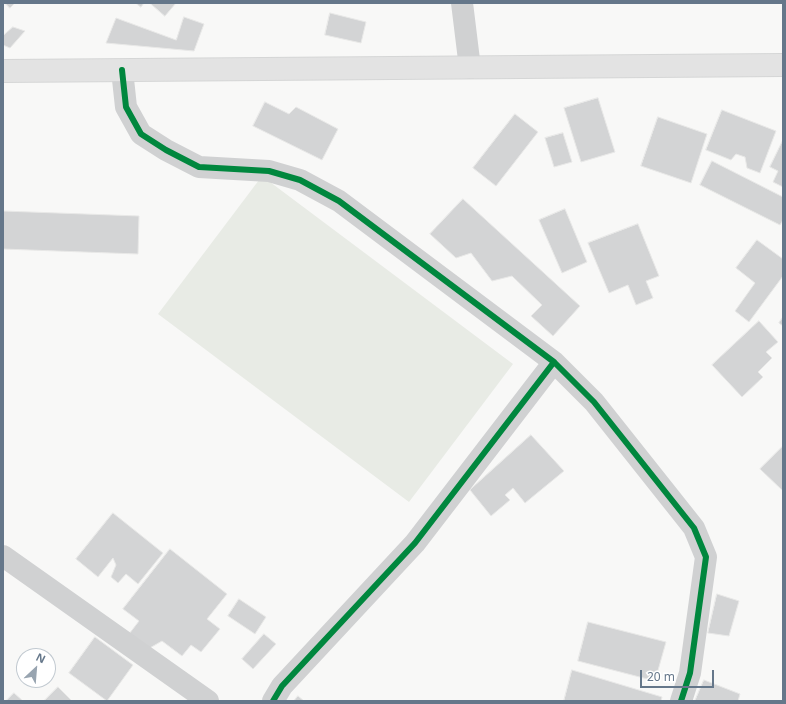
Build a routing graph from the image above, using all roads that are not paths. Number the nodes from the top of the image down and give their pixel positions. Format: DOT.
graph roads {
  1 [pos="462,3"];
  2 [pos="783,65"];
  3 [pos="470,68"];
  4 [pos="122,70"];
  5 [pos="3,71"];
  6 [pos="554,362"];
  7 [pos="3,556"];
  8 [pos="208,701"];
  9 [pos="273,701"];
  10 [pos="681,701"];
  1 -- 3 [label="street"];
  2 -- 3 [label="main road"];
  3 -- 4 [label="main road"];
  4 -- 5 [label="main road"];
  4 -- 6 [label="street"];
  6 -- 9 [label="street"];
  6 -- 10 [label="street"];
  7 -- 8 [label="street"];
}
